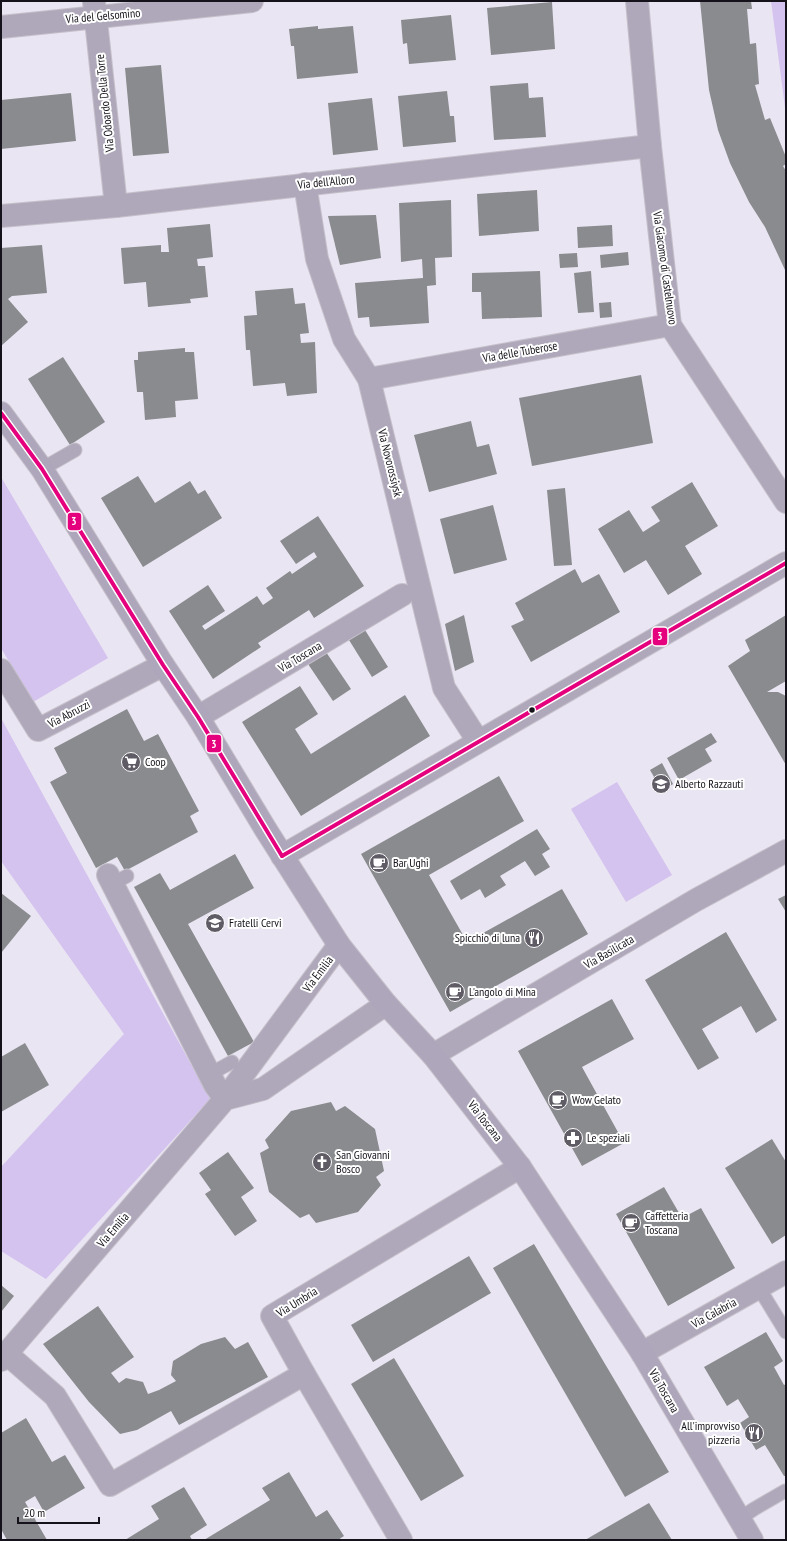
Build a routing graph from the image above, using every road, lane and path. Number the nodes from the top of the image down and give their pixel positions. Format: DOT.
graph roads {
  1 [pos="252,1"];
  2 [pos="637,1"];
  3 [pos="95,9"];
  4 [pos="1,26"];
  5 [pos="650,146"];
  6 [pos="305,184"];
  7 [pos="116,206"];
  8 [pos="1,216"];
  9 [pos="670,325"];
  10 [pos="369,379"];
  11 [pos="1,413"];
  12 [pos="75,450"];
  13 [pos="42,469"];
  14 [pos="786,502"];
  15 [pos="786,562"];
  16 [pos="402,595"];
  17 [pos="163,665"];
  18 [pos="1,670"];
  19 [pos="198,718"];
  20 [pos="478,741"];
  21 [pos="786,851"];
  22 [pos="282,856"];
  23 [pos="116,878"];
  24 [pos="339,945"];
  25 [pos="386,1004"];
  26 [pos="433,1056"];
  27 [pos="232,1062"];
  28 [pos="210,1074"];
  29 [pos="225,1099"];
  30 [pos="520,1167"];
  31 [pos="786,1272"];
  32 [pos="759,1288"];
  33 [pos="786,1332"];
  34 [pos="642,1353"];
  35 [pos="4,1357"];
  36 [pos="304,1374"];
  37 [pos="785,1491"];
  38 [pos="739,1519"];
  39 [pos="401,1540"];
  40 [pos="752,1540"];
  1 -- 3 [label="street, Via del Gelsomino"];
  2 -- 5 [label="street, Via Giacomo di Castelnuovo"];
  3 -- 4 [label="street, Via del Gelsomino"];
  3 -- 7 [label="street, Via Odoardo Della Torre"];
  5 -- 6 [label="street, Via dell'Alloro"];
  5 -- 9 [label="street, Via Giacomo di Castelnuovo"];
  6 -- 7 [label="street, Via dell'Alloro"];
  6 -- 10 [label="street, Via Novorossiysk"];
  7 -- 8 [label="street, Via dell'Alloro"];
  9 -- 10 [label="street, Via delle Tuberose"];
  9 -- 14 [label="street, Via Giacomo di Castelnuovo"];
  10 -- 20 [label="street, Via Novorossiysk"];
  11 -- 13 [label="street, Via Toscana"];
  12 -- 13 [label="lane"];
  13 -- 17 [label="street, Via Toscana"];
  15 -- 20 [label="street"];
  16 -- 19 [label="street, Via Toscana"];
  17 -- 18 [label="street, Via Abruzzi"];
  17 -- 19 [label="street, Via Toscana"];
  19 -- 22 [label="street, Via Toscana"];
  20 -- 22 [label="street"];
  21 -- 26 [label="street, Via Basilicata"];
  22 -- 24 [label="street, Via Toscana"];
  23 -- 28 [label="street"];
  24 -- 25 [label="street, Via Toscana"];
  24 -- 29 [label="street, Via Emilia"];
  25 -- 26 [label="street, Via Toscana"];
  25 -- 29 [label="street"];
  26 -- 30 [label="street, Via Toscana"];
  27 -- 28 [label="lane"];
  28 -- 29 [label="street"];
  29 -- 35 [label="street, Via Emilia"];
  30 -- 34 [label="street, Via Toscana"];
  30 -- 36 [label="street, Via Umbria"];
  31 -- 32 [label="street, Via Calabria"];
  32 -- 33 [label="lane"];
  32 -- 34 [label="street, Via Calabria"];
  34 -- 38 [label="street, Via Toscana"];
  35 -- 36 [label="street"];
  36 -- 39 [label="street, Via Umbria"];
  37 -- 38 [label="lane"];
  38 -- 40 [label="street, Via Toscana"];
}
